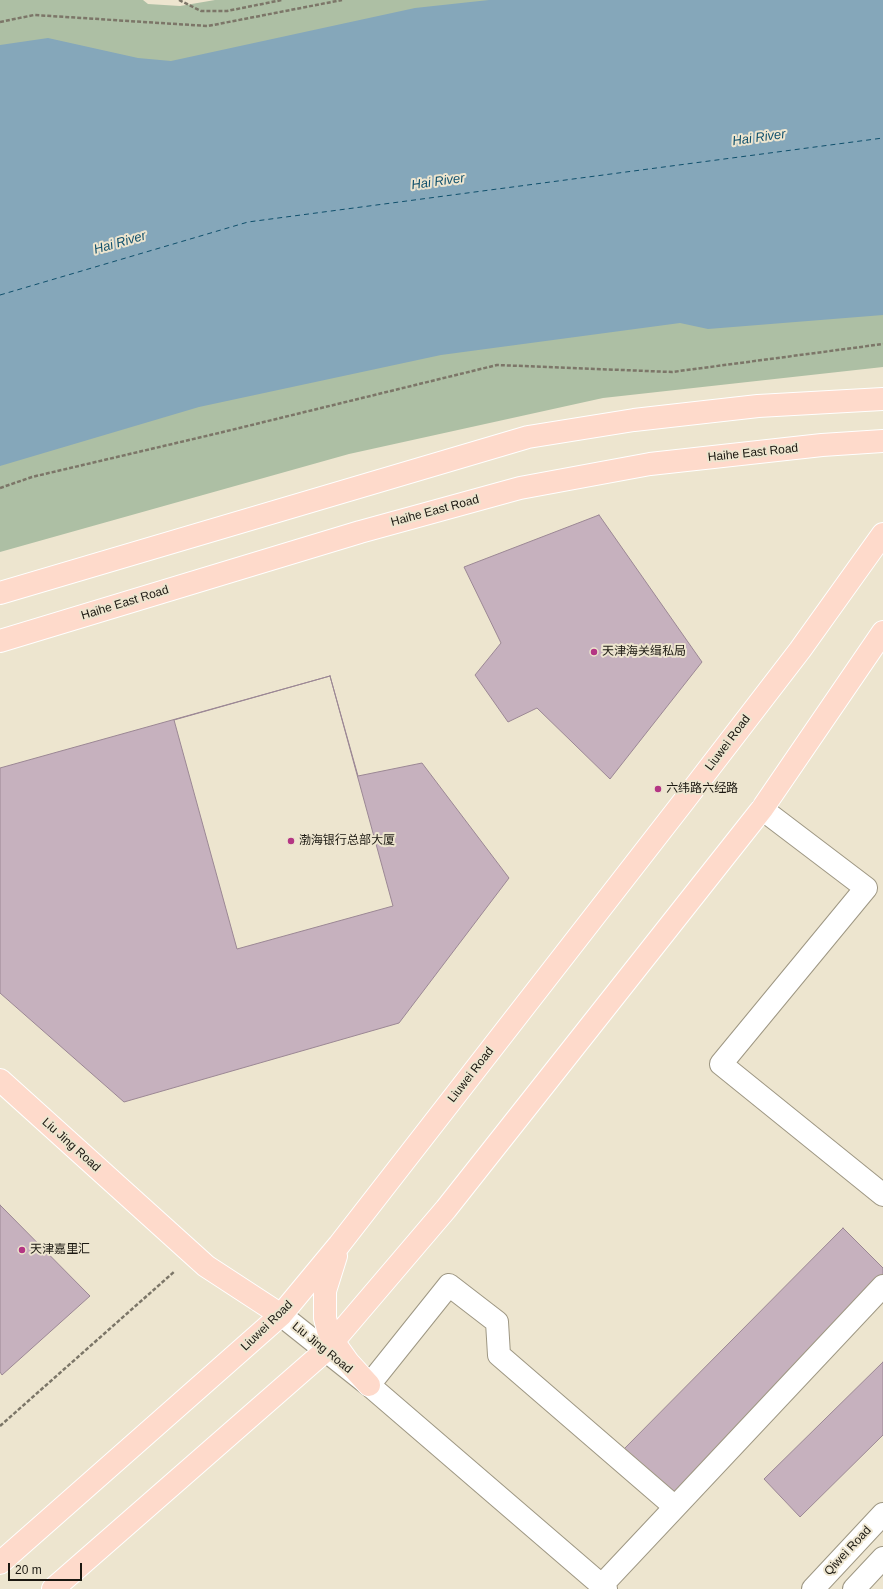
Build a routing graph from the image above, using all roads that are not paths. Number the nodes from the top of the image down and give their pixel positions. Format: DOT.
graph roads {
  1 [pos="883,399"];
  2 [pos="883,441"];
  3 [pos="883,534"];
  4 [pos="0,593"];
  5 [pos="883,632"];
  6 [pos="0,641"];
  7 [pos="762,809"];
  8 [pos="0,1080"];
  9 [pos="883,1195"];
  10 [pos="339,1245"];
  11 [pos="883,1286"];
  12 [pos="281,1315"];
  13 [pos="329,1346"];
  14 [pos="369,1385"];
  15 [pos="675,1507"];
  16 [pos="883,1514"];
  17 [pos="883,1558"];
  18 [pos="0,1563"];
  19 [pos="604,1587"];
  20 [pos="53,1589"];
  21 [pos="813,1589"];
  22 [pos="854,1589"];
  1 -- 4 [label="main road"];
  2 -- 6 [label="main road, Haihe East Road"];
  3 -- 10 [label="main road, Liuwei Road"];
  5 -- 7 [label="main road"];
  7 -- 9 [label="street"];
  7 -- 13 [label="main road"];
  8 -- 12 [label="main road, Liu Jing Road"];
  10 -- 12 [label="main road, Liuwei Road"];
  10 -- 13 [label="main road"];
  11 -- 15 [label="street"];
  12 -- 13 [label="street, Liu Jing Road"];
  12 -- 18 [label="main road, Liuwei Road"];
  13 -- 14 [label="street, Liu Jing Road"];
  13 -- 20 [label="main road"];
  14 -- 15 [label="street"];
  14 -- 19 [label="street, Liu Jing Road"];
  15 -- 19 [label="street"];
  16 -- 21 [label="street, Qiwei Road"];
  17 -- 22 [label="street"];
}
